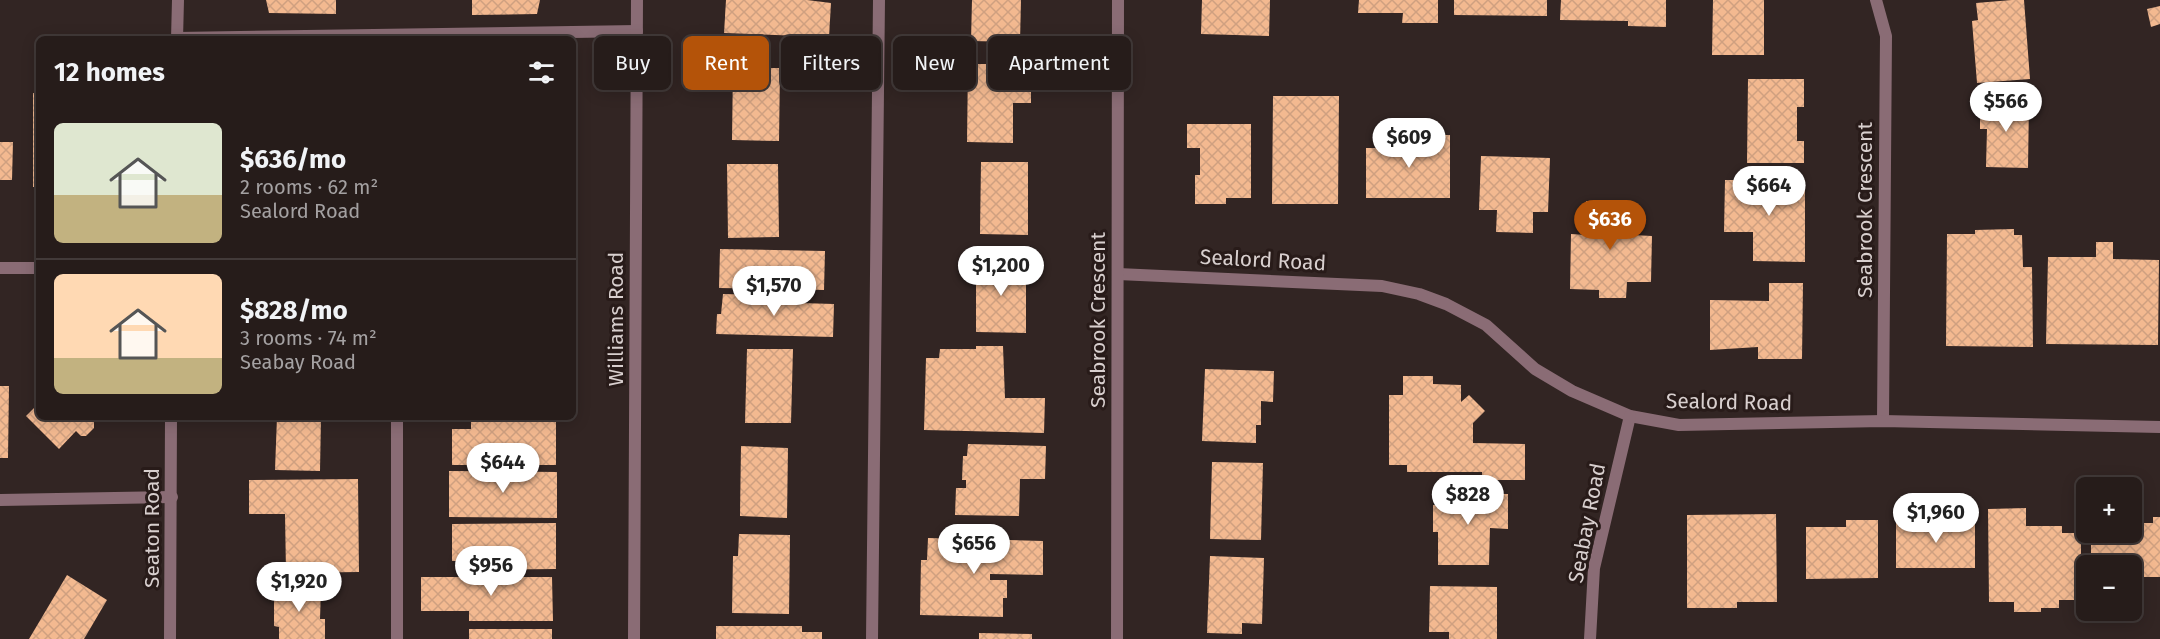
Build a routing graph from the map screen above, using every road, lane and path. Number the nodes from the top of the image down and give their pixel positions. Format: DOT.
graph roads {
  1 [pos="178,0"];
  2 [pos="637,0"];
  3 [pos="879,0"];
  4 [pos="1118,0"];
  5 [pos="1876,0"];
  6 [pos="637,31"];
  7 [pos="177,36"];
  8 [pos="397,36"];
  9 [pos="0,268"];
  10 [pos="36,268"];
  11 [pos="1118,274"];
  12 [pos="1630,416"];
  13 [pos="171,420"];
  14 [pos="397,420"];
  15 [pos="1884,421"];
  16 [pos="2160,427"];
  17 [pos="172,497"];
  18 [pos="0,500"];
  19 [pos="170,639"];
  20 [pos="398,639"];
  21 [pos="634,639"];
  22 [pos="872,639"];
  23 [pos="1117,639"];
  24 [pos="1590,639"];
  1 -- 7 [label="street"];
  2 -- 6 [label="street, Williams Road"];
  3 -- 22 [label="street"];
  4 -- 11 [label="street, Seabrook Crescent"];
  5 -- 15 [label="street, Seabrook Crescent"];
  6 -- 8 [label="street"];
  6 -- 21 [label="street, Williams Road"];
  9 -- 10 [label="street"];
  11 -- 12 [label="street, Sealord Road"];
  11 -- 23 [label="street, Seabrook Crescent"];
  12 -- 15 [label="street, Sealord Road"];
  12 -- 24 [label="street, Seabay Road"];
  13 -- 17 [label="street, Seaton Road"];
  14 -- 20 [label="street"];
  15 -- 16 [label="street, Sealord Road"];
  17 -- 18 [label="street"];
  17 -- 19 [label="street, Seaton Road"];
}
